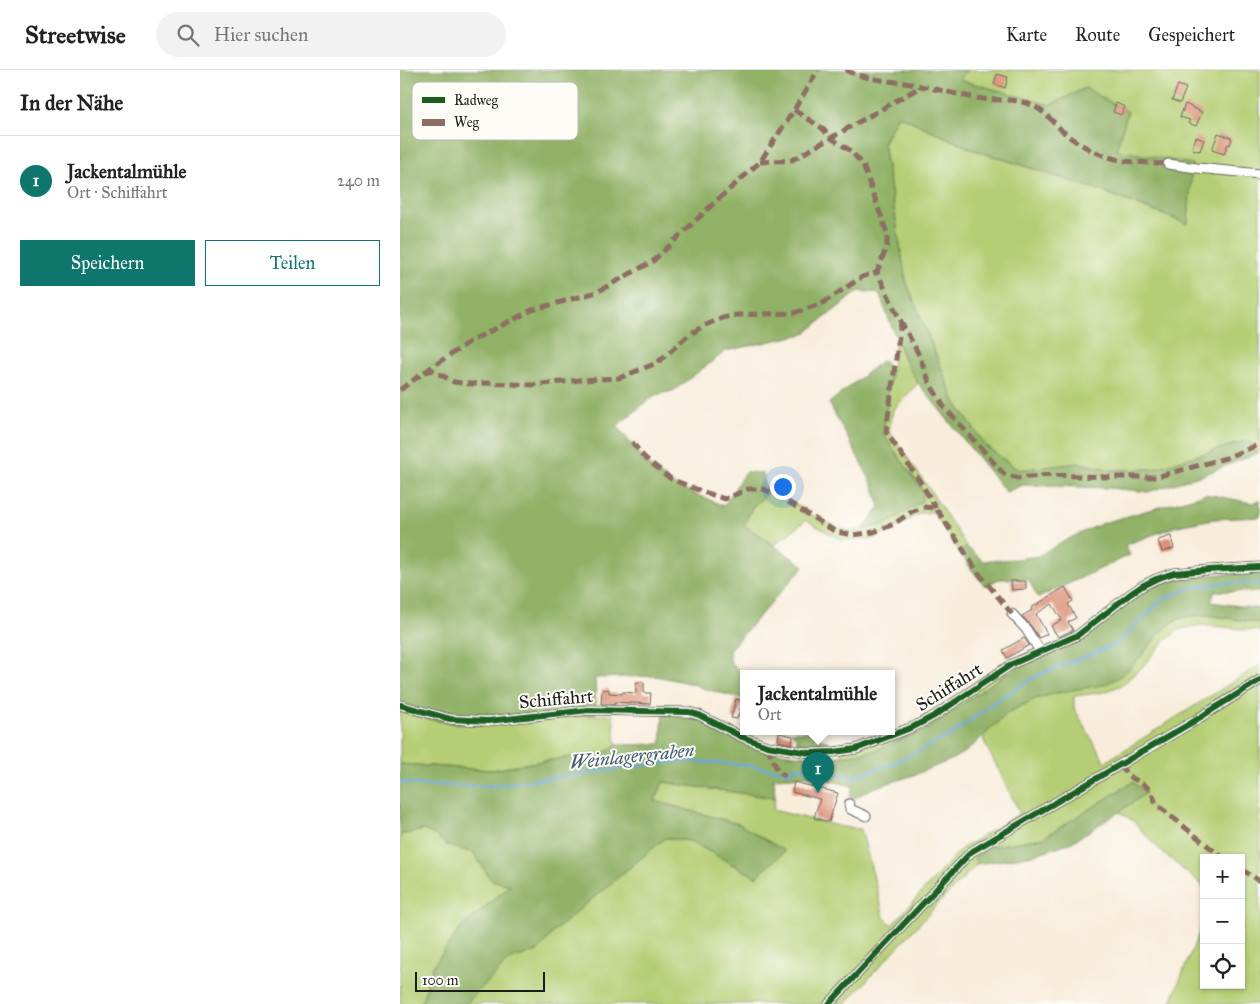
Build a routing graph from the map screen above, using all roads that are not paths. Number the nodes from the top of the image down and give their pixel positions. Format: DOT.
graph roads {
  1 [pos="1168,164"];
  2 [pos="1260,174"];
  3 [pos="1260,567"];
  4 [pos="1012,614"];
  5 [pos="1040,651"];
  6 [pos="1260,680"];
  7 [pos="400,705"];
  8 [pos="895,734"];
  9 [pos="891,735"];
  10 [pos="848,804"];
  11 [pos="866,816"];
  12 [pos="829,1004"];
  1 -- 2 [label="street"];
  3 -- 5 [label="street, Schiffahrt"];
  4 -- 5 [label="street"];
  5 -- 8 [label="street, Schiffahrt"];
  6 -- 12 [label="street"];
  7 -- 9 [label="street, Schiffahrt"];
  10 -- 11 [label="street"];
}
